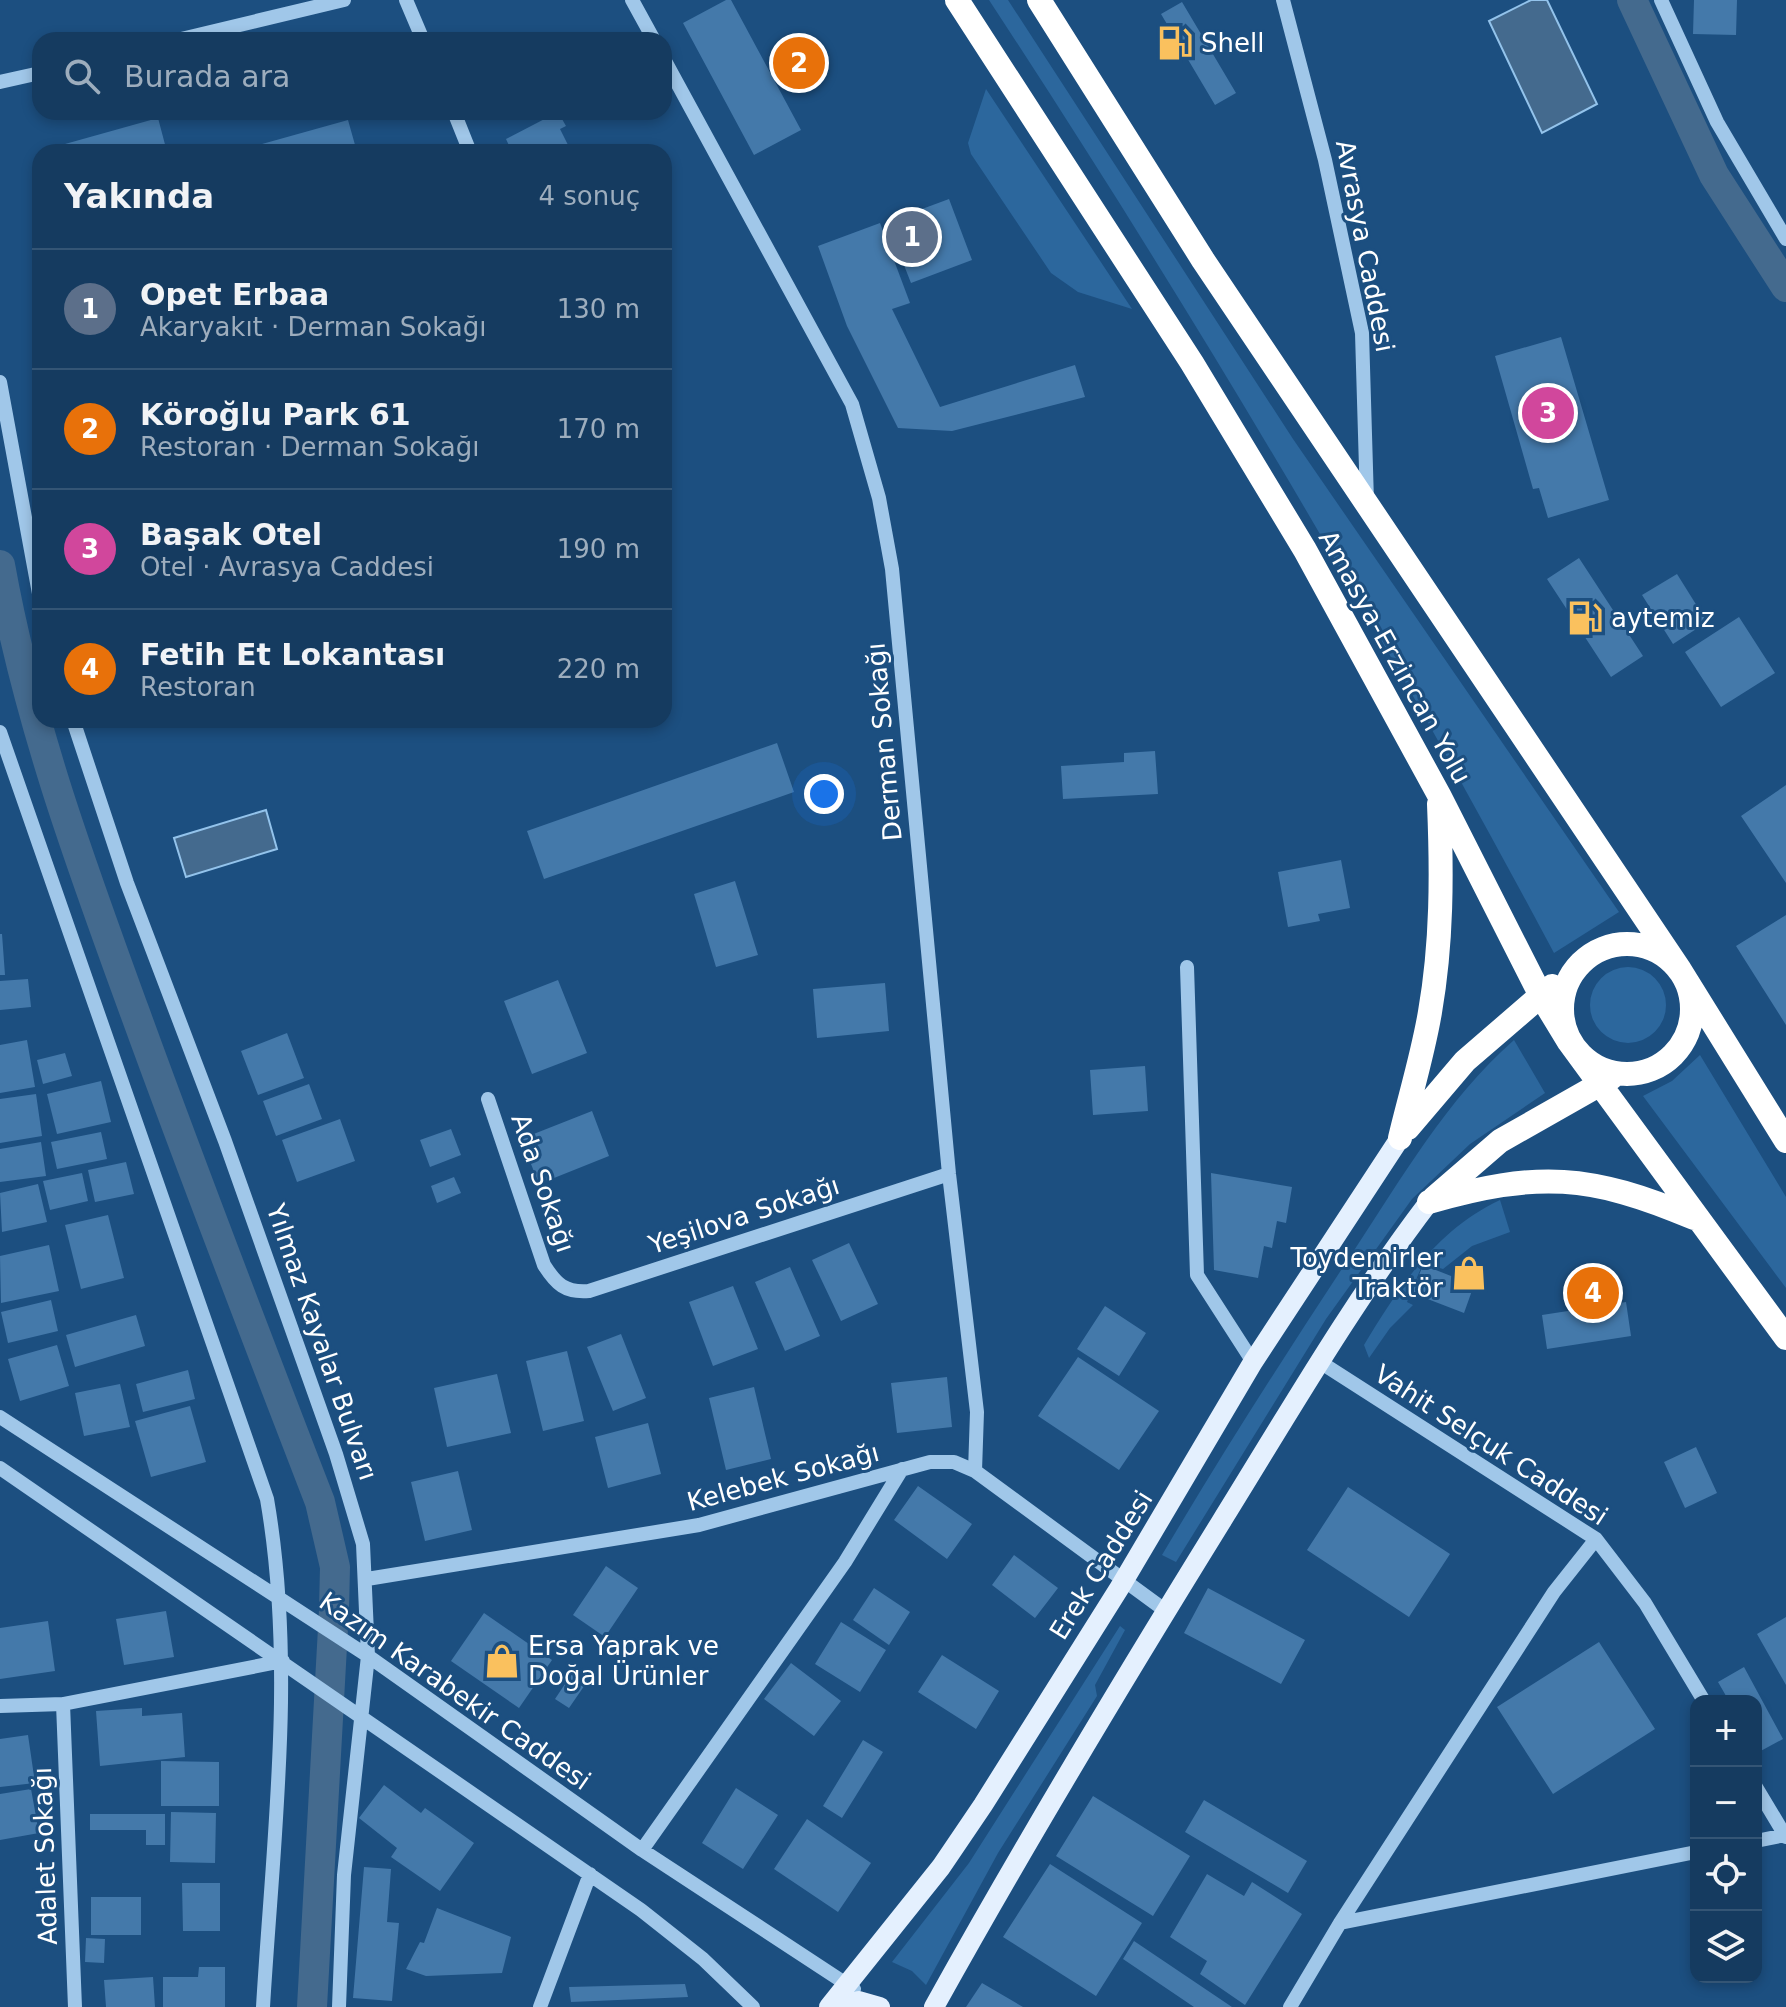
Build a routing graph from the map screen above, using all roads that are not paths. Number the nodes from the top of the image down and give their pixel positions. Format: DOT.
graph roads {
  1 [pos="344,0"];
  2 [pos="406,0"];
  3 [pos="632,0"];
  4 [pos="957,0"];
  5 [pos="1039,0"];
  6 [pos="1283,0"];
  7 [pos="1661,0"];
  8 [pos="210,32"];
  9 [pos="420,32"];
  10 [pos="650,32"];
  11 [pos="672,74"];
  12 [pos="32,75"];
  13 [pos="0,82"];
  14 [pos="457,120"];
  15 [pos="467,144"];
  16 [pos="1786,239"];
  17 [pos="0,382"];
  18 [pos="1367,506"];
  19 [pos="32,555"];
  20 [pos="76,728"];
  21 [pos="0,732"];
  22 [pos="1439,795"];
  23 [pos="1582,962"];
  24 [pos="1187,967"];
  25 [pos="1680,970"];
  26 [pos="1541,996"];
  27 [pos="1569,1042"];
  28 [pos="1608,1079"];
  29 [pos="488,1099"];
  30 [pos="1400,1138"];
  31 [pos="1786,1141"];
  32 [pos="949,1174"];
  33 [pos="1429,1202"];
  34 [pos="1697,1219"];
  35 [pos="555,1282"];
  36 [pos="1786,1338"];
  37 [pos="1253,1362"];
  38 [pos="1320,1362"];
  39 [pos="0,1417"];
  40 [pos="0,1468"];
  41 [pos="902,1469"];
  42 [pos="975,1471"];
  43 [pos="1596,1539"];
  44 [pos="367,1579"];
  45 [pos="1124,1580"];
  46 [pos="280,1599"];
  47 [pos="1166,1611"];
  48 [pos="368,1656"];
  49 [pos="283,1661"];
  50 [pos="1700,1695"];
  51 [pos="63,1704"];
  52 [pos="0,1706"];
  53 [pos="359,1714"];
  54 [pos="1762,1797"];
  55 [pos="1785,1836"];
  56 [pos="1762,1840"];
  57 [pos="642,1850"];
  58 [pos="1690,1853"];
  59 [pos="590,1874"];
  60 [pos="1340,1923"];
  61 [pos="846,1984"];
  62 [pos="75,2007"];
  63 [pos="263,2007"];
  64 [pos="339,2007"];
  65 [pos="540,2007"];
  66 [pos="753,2007"];
  67 [pos="832,2007"];
  68 [pos="880,2007"];
  69 [pos="934,2007"];
  70 [pos="1290,2007"];
  1 -- 8 [label="street"];
  2 -- 9 [label="street"];
  3 -- 10 [label="street"];
  4 -- 22 [label="highway, Amasya-Erzincan Yolu"];
  5 -- 18 [label="highway, Amasya-Erzincan Yolu"];
  6 -- 18 [label="street, Avrasya Caddesi"];
  7 -- 16 [label="street"];
  11 -- 32 [label="street, Derman Sokağı"];
  12 -- 13 [label="street"];
  14 -- 15 [label="street"];
  17 -- 19 [label="street"];
  18 -- 25 [label="highway, Amasya-Erzincan Yolu"];
  20 -- 44 [label="street, Yılmaz Kayalar Bulvarı"];
  21 -- 46 [label="street"];
  22 -- 26 [label="highway, Amasya-Erzincan Yolu"];
  22 -- 30 [label="highway"];
  23 -- 25 [label="highway"];
  23 -- 26 [label="highway"];
  23 -- 27 [label="highway"];
  24 -- 37 [label="street"];
  25 -- 28 [label="highway"];
  25 -- 31 [label="highway, Amasya-Erzincan Yolu"];
  26 -- 27 [label="highway, Amasya-Erzincan Yolu"];
  26 -- 30 [label="highway"];
  27 -- 28 [label="highway"];
  28 -- 33 [label="highway"];
  28 -- 34 [label="highway"];
  29 -- 35 [label="street, Ada Sokağı"];
  30 -- 37 [label="main road, Erek Caddesi"];
  32 -- 35 [label="street, Yeşilova Sokağı"];
  32 -- 42 [label="street, Derman Sokağı"];
  33 -- 34 [label="highway"];
  33 -- 38 [label="main road"];
  34 -- 36 [label="highway"];
  37 -- 45 [label="main road, Erek Caddesi"];
  38 -- 43 [label="street, Vahit Selçuk Caddesi"];
  38 -- 47 [label="main road"];
  39 -- 46 [label="street, Kazım Karabekir Caddesi"];
  40 -- 49 [label="street"];
  41 -- 42 [label="street, Kelebek Sokağı"];
  41 -- 44 [label="street, Kelebek Sokağı"];
  41 -- 57 [label="street"];
  42 -- 45 [label="street, Kelebek Sokağı"];
  43 -- 50 [label="street, Vahit Selçuk Caddesi"];
  43 -- 60 [label="street"];
  44 -- 48 [label="street, Yılmaz Kayalar Bulvarı"];
  45 -- 47 [label="street, Kelebek Sokağı"];
  45 -- 61 [label="main road, Erek Caddesi"];
  46 -- 48 [label="street, Kazım Karabekir Caddesi"];
  46 -- 49 [label="street"];
  47 -- 69 [label="main road"];
  48 -- 53 [label="street, Yılmaz Kayalar Bulvarı"];
  48 -- 57 [label="street, Kazım Karabekir Caddesi"];
  49 -- 51 [label="street"];
  49 -- 53 [label="street"];
  49 -- 63 [label="street"];
  51 -- 52 [label="street"];
  51 -- 62 [label="street, Adalet Sokağı"];
  53 -- 59 [label="street"];
  53 -- 64 [label="street, Yılmaz Kayalar Bulvarı"];
  54 -- 55 [label="street"];
  55 -- 56 [label="street"];
  57 -- 61 [label="street, Kazım Karabekir Caddesi"];
  58 -- 60 [label="street"];
  59 -- 65 [label="street"];
  59 -- 66 [label="street"];
  60 -- 70 [label="street"];
  61 -- 67 [label="main road, Erek Caddesi"];
  61 -- 68 [label="street, Kazım Karabekir Caddesi"];
  67 -- 68 [label="main road, Erek Caddesi"];
}
